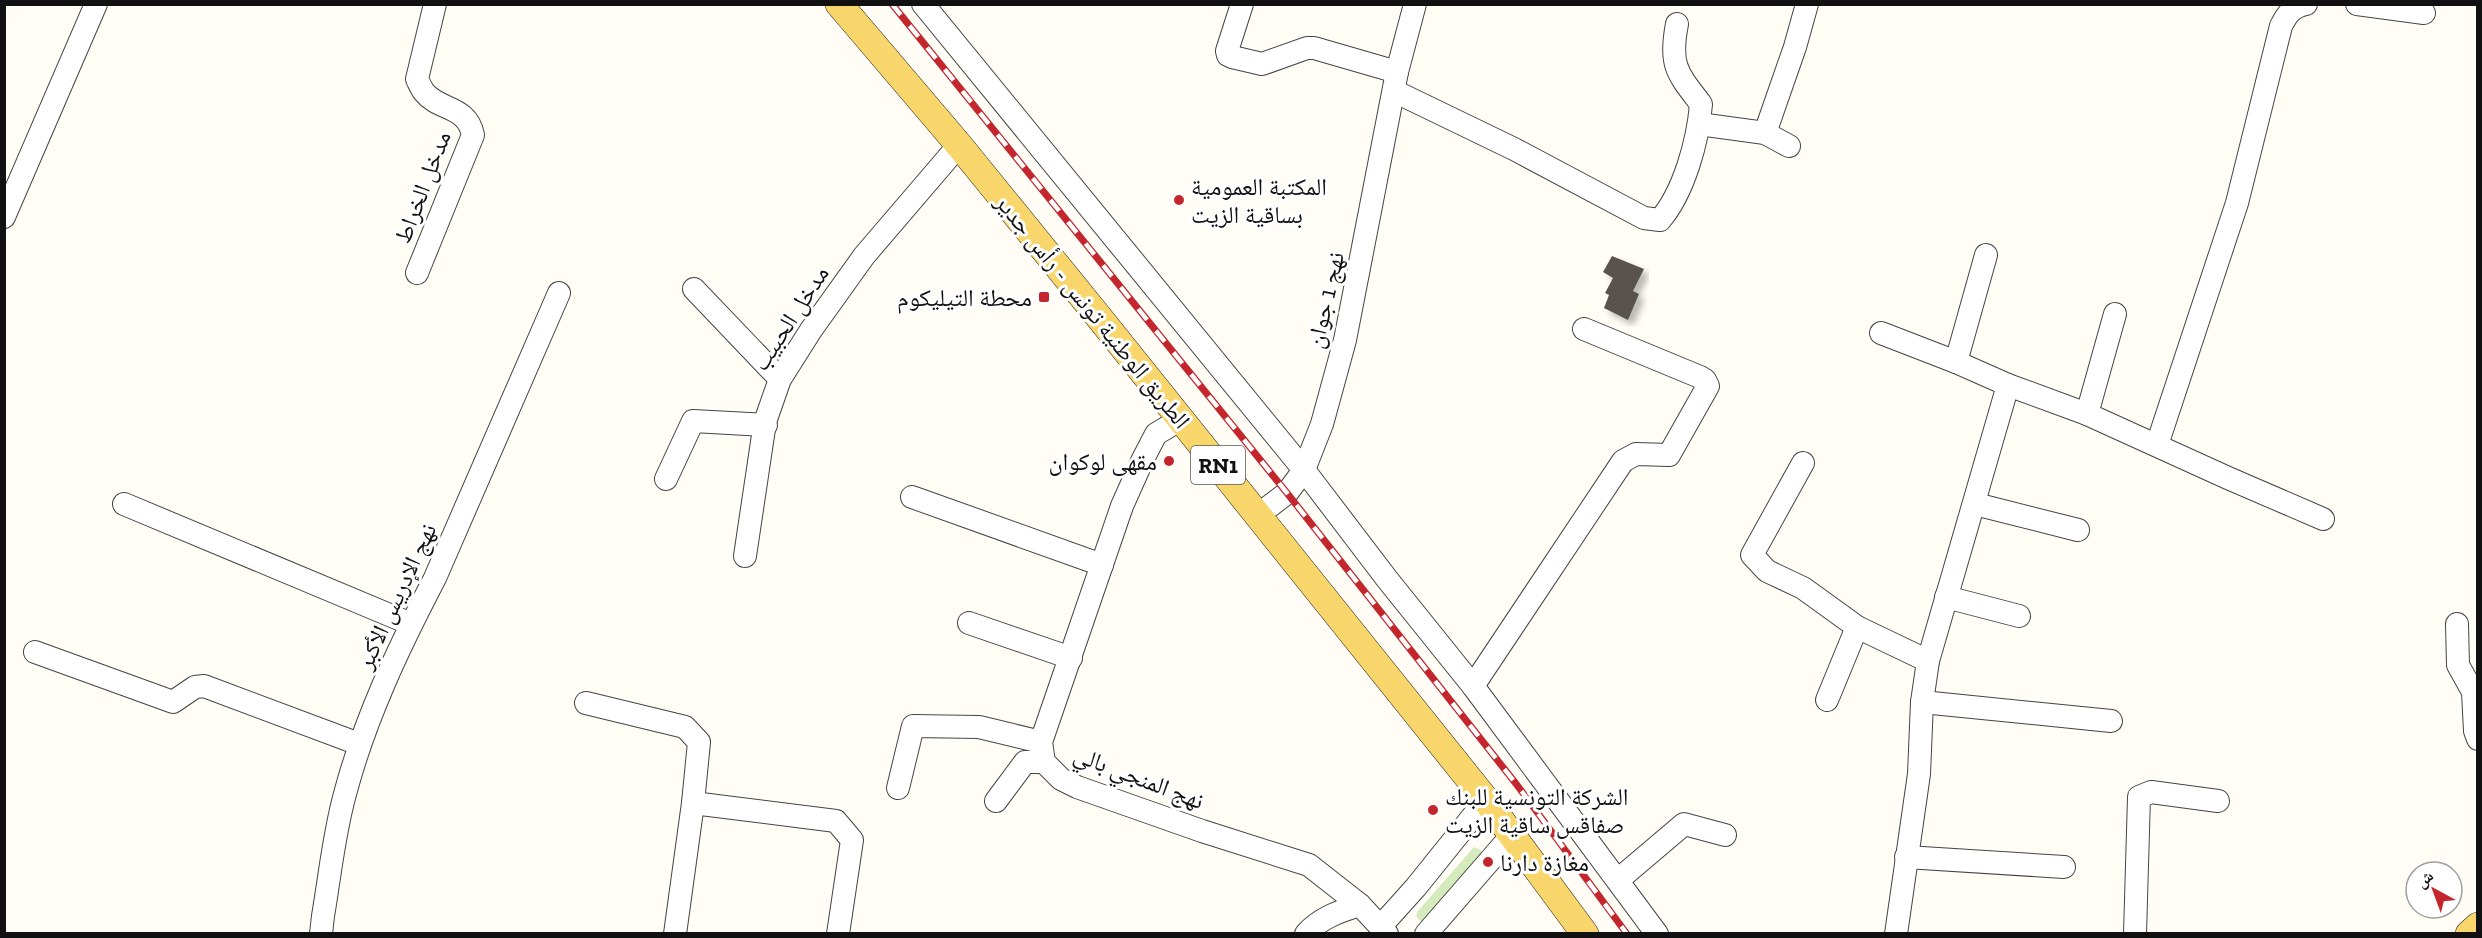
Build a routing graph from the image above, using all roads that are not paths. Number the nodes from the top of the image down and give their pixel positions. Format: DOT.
graph roads {
  1 [pos="96,4"];
  2 [pos="435,4"];
  3 [pos="839,4"];
  4 [pos="923,4"];
  5 [pos="1242,4"];
  6 [pos="1415,4"];
  7 [pos="1807,4"];
  8 [pos="2306,4"];
  9 [pos="2366,5"];
  10 [pos="2424,13"];
  11 [pos="1677,24"];
  12 [pos="1395,81"];
  13 [pos="1699,124"];
  14 [pos="1765,133"];
  15 [pos="959,145"];
  16 [pos="1789,146"];
  17 [pos="4,217"];
  18 [pos="1986,255"];
  19 [pos="417,273"];
  20 [pos="694,289"];
  21 [pos="559,293"];
  22 [pos="2115,314"];
  23 [pos="1584,329"];
  24 [pos="1881,333"];
  25 [pos="1956,362"];
  26 [pos="780,379"];
  27 [pos="2008,386"];
  28 [pos="2087,414"];
  29 [pos="1181,418"];
  30 [pos="766,425"];
  31 [pos="2157,445"];
  32 [pos="1803,463"];
  33 [pos="1304,470"];
  34 [pos="666,480"];
  35 [pos="912,497"];
  36 [pos="124,504"];
  37 [pos="1975,504"];
  38 [pos="1258,515"];
  39 [pos="2324,519"];
  40 [pos="2078,530"];
  41 [pos="745,556"];
  42 [pos="1101,565"];
  43 [pos="1946,597"];
  44 [pos="2019,616"];
  45 [pos="969,623"];
  46 [pos="411,624"];
  47 [pos="2457,624"];
  48 [pos="1857,627"];
  49 [pos="35,652"];
  50 [pos="1071,658"];
  51 [pos="1928,661"];
  52 [pos="1473,686"];
  53 [pos="1827,700"];
  54 [pos="1922,702"];
  55 [pos="586,703"];
  56 [pos="2110,721"];
  57 [pos="2478,739"];
  58 [pos="359,744"];
  59 [pos="1042,752"];
  60 [pos="898,788"];
  61 [pos="1486,800"];
  62 [pos="996,801"];
  63 [pos="2218,801"];
  64 [pos="693,803"];
  65 [pos="1512,835"];
  66 [pos="1725,836"];
  67 [pos="1906,857"];
  68 [pos="2064,867"];
  69 [pos="1618,880"];
  70 [pos="1359,904"];
  71 [pos="2478,926"];
  72 [pos="1384,930"];
  73 [pos="321,933"];
  74 [pos="675,933"];
  75 [pos="838,933"];
  76 [pos="1306,933"];
  77 [pos="1426,933"];
  78 [pos="1585,933"];
  79 [pos="1657,933"];
  80 [pos="1896,933"];
  81 [pos="2135,933"];
  82 [pos="2469,933"];
  1 -- 17 [label="street"];
  2 -- 19 [label="street, مدخل الخراط"];
  3 -- 15 [label="main road, الطريق الوطنية تونس - رأس جدير / RN1"];
  4 -- 33 [label="street"];
  5 -- 12 [label="street"];
  6 -- 12 [label="street, نهج 1 جوان"];
  7 -- 14 [label="street"];
  8 -- 31 [label="street"];
  9 -- 10 [label="street"];
  11 -- 13 [label="street"];
  12 -- 13 [label="street"];
  12 -- 33 [label="street, نهج 1 جوان"];
  13 -- 14 [label="street"];
  14 -- 16 [label="street"];
  15 -- 26 [label="street, مدخل الحبيب"];
  15 -- 29 [label="main road, الطريق الوطنية تونس - رأس جدير / RN1"];
  18 -- 25 [label="street"];
  20 -- 26 [label="street"];
  21 -- 46 [label="street, نهج الإدريس الأكبر"];
  22 -- 28 [label="street"];
  23 -- 52 [label="street"];
  24 -- 25 [label="street"];
  25 -- 27 [label="street"];
  26 -- 30 [label="street, مدخل الحبيب"];
  27 -- 28 [label="street"];
  27 -- 37 [label="street"];
  28 -- 31 [label="street"];
  29 -- 38 [label="main road, الطريق الوطنية تونس - رأس جدير / RN1"];
  29 -- 42 [label="street, نهج المنجي بالي"];
  30 -- 34 [label="street"];
  30 -- 41 [label="street, مدخل الحبيب"];
  31 -- 39 [label="street"];
  32 -- 48 [label="street"];
  33 -- 38 [label="street, نهج 1 جوان"];
  33 -- 52 [label="street"];
  35 -- 42 [label="street"];
  36 -- 46 [label="street"];
  37 -- 40 [label="street"];
  37 -- 43 [label="street"];
  38 -- 61 [label="main road, الطريق الوطنية تونس - رأس جدير / RN1"];
  42 -- 50 [label="street, نهج المنجي بالي"];
  43 -- 44 [label="street"];
  43 -- 51 [label="street"];
  45 -- 50 [label="street"];
  46 -- 58 [label="street, نهج الإدريس الأكبر"];
  47 -- 57 [label="street"];
  48 -- 51 [label="street"];
  48 -- 53 [label="street"];
  49 -- 58 [label="street"];
  50 -- 59 [label="street, نهج المنجي بالي"];
  51 -- 54 [label="street"];
  52 -- 69 [label="street"];
  54 -- 56 [label="street"];
  54 -- 67 [label="street"];
  55 -- 64 [label="street"];
  58 -- 73 [label="street, نهج الإدريس الأكبر"];
  59 -- 60 [label="street"];
  59 -- 62 [label="street"];
  59 -- 70 [label="street, نهج المنجي بالي"];
  61 -- 65 [label="main road, الطريق الوطنية تونس - رأس جدير / RN1"];
  61 -- 72 [label="street"];
  63 -- 81 [label="street"];
  64 -- 74 [label="street"];
  64 -- 75 [label="street"];
  65 -- 77 [label="street"];
  65 -- 78 [label="main road, الطريق الوطنية تونس - رأس جدير / RN1"];
  66 -- 69 [label="street"];
  67 -- 68 [label="street"];
  67 -- 80 [label="street"];
  69 -- 79 [label="street"];
  70 -- 72 [label="street, نهج المنجي بالي"];
  70 -- 76 [label="street"];
  71 -- 82 [label="main road"];
}
